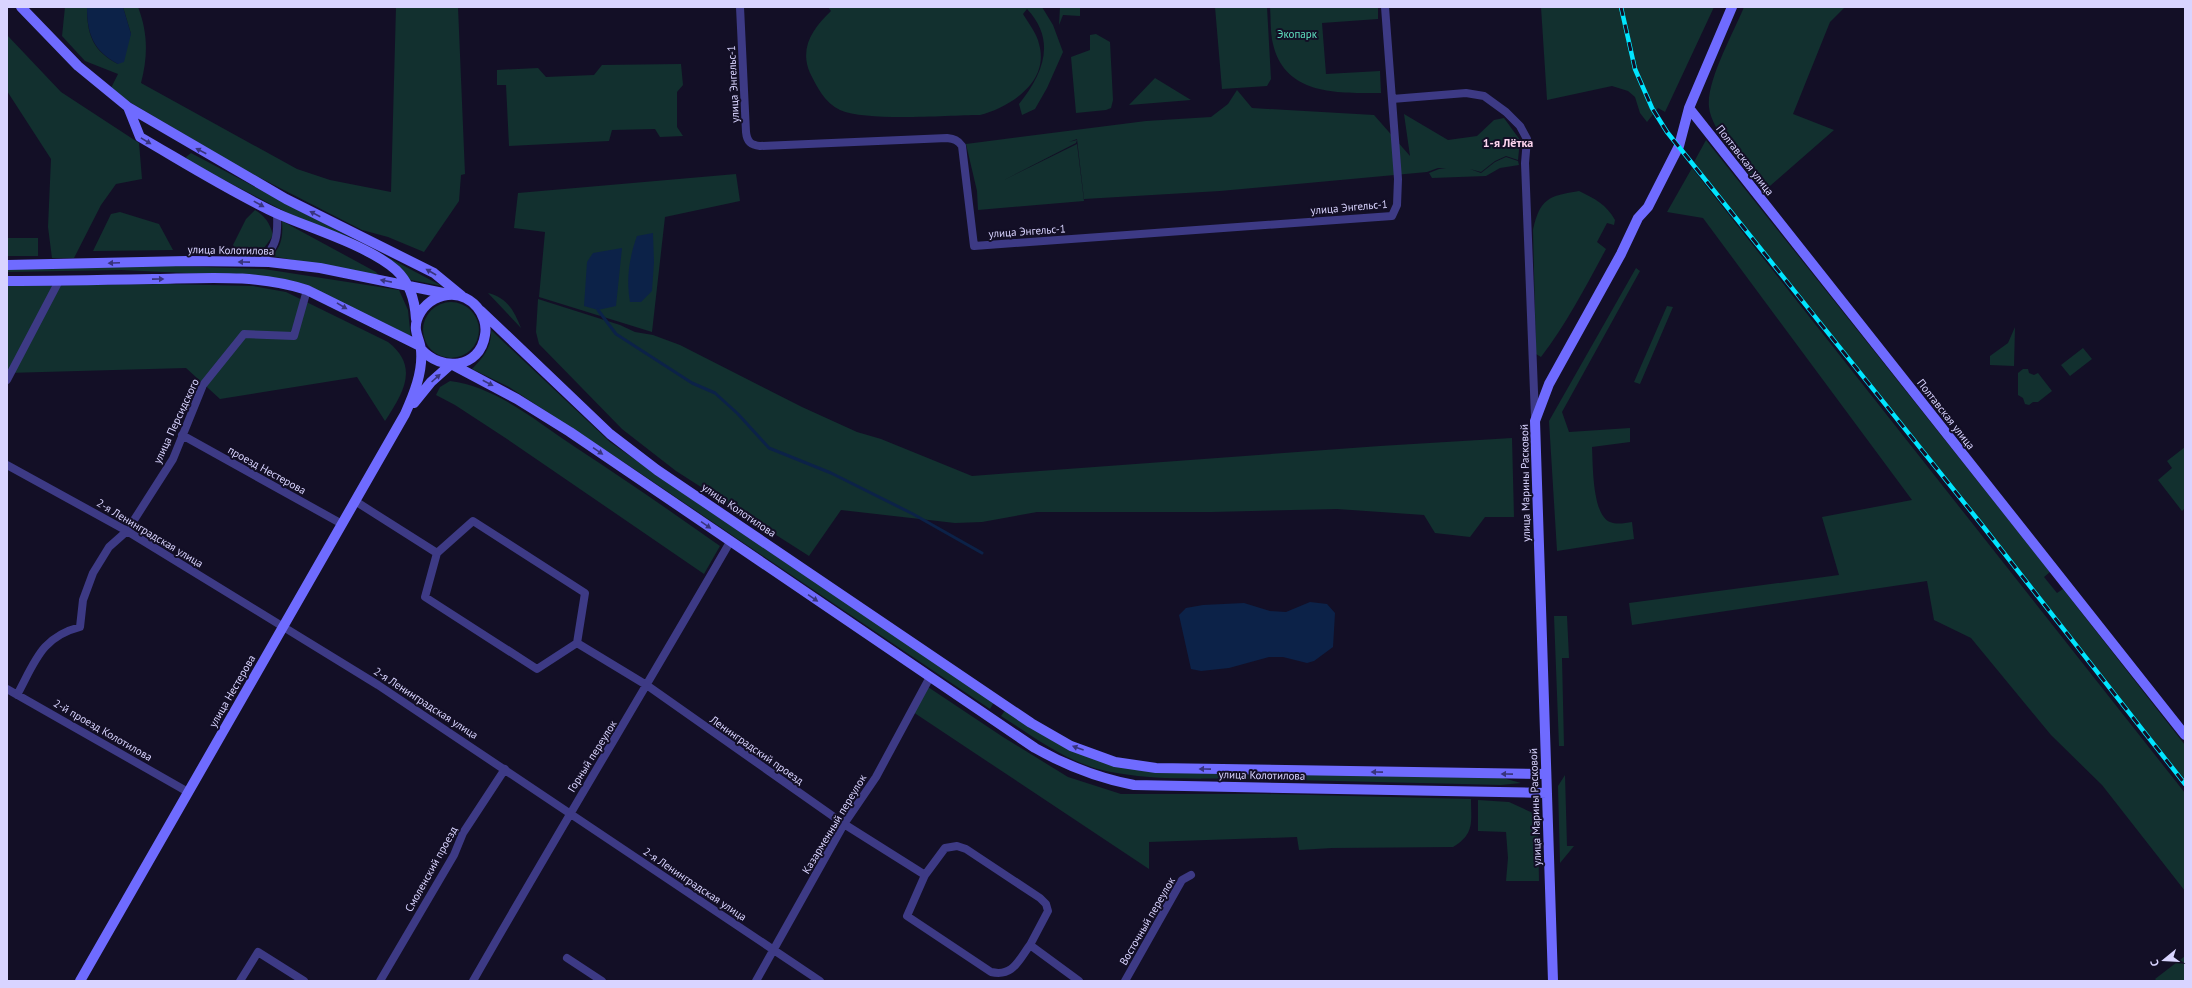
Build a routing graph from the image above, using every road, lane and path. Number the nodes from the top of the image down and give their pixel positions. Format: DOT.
graph roads {
  1 [pos="21,7"];
  2 [pos="740,7"];
  3 [pos="1385,7"];
  4 [pos="1732,7"];
  5 [pos="1392,99"];
  6 [pos="128,107"];
  7 [pos="1689,108"];
  8 [pos="277,213"];
  9 [pos="261,262"];
  10 [pos="7,265"];
  11 [pos="7,281"];
  12 [pos="59,281"];
  13 [pos="408,285"];
  14 [pos="307,290"];
  15 [pos="457,295"];
  16 [pos="481,311"];
  17 [pos="416,322"];
  18 [pos="420,347"];
  19 [pos="452,365"];
  20 [pos="7,380"];
  21 [pos="404,414"];
  22 [pos="1535,421"];
  23 [pos="182,434"];
  24 [pos="7,465"];
  25 [pos="355,501"];
  26 [pos="342,524"];
  27 [pos="127,531"];
  28 [pos="730,542"];
  29 [pos="436,553"];
  30 [pos="283,625"];
  31 [pos="577,643"];
  32 [pos="930,677"];
  33 [pos="648,686"];
  34 [pos="7,689"];
  35 [pos="17,695"];
  36 [pos="1003,704"];
  37 [pos="993,720"];
  38 [pos="2185,735"];
  39 [pos="505,769"];
  40 [pos="1546,774"];
  41 [pos="188,792"];
  42 [pos="1547,793"];
  43 [pos="570,812"];
  44 [pos="844,824"];
  45 [pos="925,875"];
  46 [pos="1191,875"];
  47 [pos="1030,945"];
  48 [pos="774,950"];
  49 [pos="567,958"];
  50 [pos="80,981"];
  51 [pos="240,981"];
  52 [pos="304,981"];
  53 [pos="380,981"];
  54 [pos="472,981"];
  55 [pos="602,981"];
  56 [pos="756,981"];
  57 [pos="820,981"];
  58 [pos="1079,981"];
  59 [pos="1125,981"];
  60 [pos="1553,981"];
  1 -- 6 [label="main road"];
  2 -- 5 [label="street, улица Энгельс-1"];
  3 -- 5 [label="street, улица Энгельс-1"];
  4 -- 7 [label="main road, улица Марины Расковой"];
  5 -- 22 [label="street"];
  6 -- 8 [label="main road, one-way"];
  15 -- 6 [label="main road, one-way"];
  7 -- 22 [label="main road, улица Марины Расковой"];
  7 -- 38 [label="main road, Полтавская улица"];
  8 -- 9 [label="street"];
  8 -- 13 [label="main road"];
  9 -- 10 [label="main road, улица Колотилова, one-way"];
  13 -- 9 [label="main road, улица Колотилова, one-way"];
  11 -- 12 [label="main road, улица Колотилова"];
  12 -- 14 [label="main road, улица Колотилова, one-way"];
  12 -- 20 [label="street"];
  13 -- 15 [label="main road, улица Колотилова"];
  13 -- 17 [label="main road"];
  14 -- 18 [label="main road, улица Колотилова, one-way"];
  14 -- 23 [label="street, улица Персидского"];
  15 -- 16 [label="main road, улица Колотилова"];
  15 -- 17 [label="main road"];
  16 -- 19 [label="main road"];
  16 -- 36 [label="main road, улица Колотилова"];
  17 -- 18 [label="main road"];
  18 -- 19 [label="main road, улица Колотилова"];
  18 -- 21 [label="main road, улица Нестерова"];
  21 -- 19 [label="main road, улица Нестерова, one-way"];
  19 -- 28 [label="main road, улица Колотилова, one-way"];
  21 -- 25 [label="main road, улица Нестерова"];
  22 -- 40 [label="main road, улица Марины Расковой"];
  23 -- 26 [label="street, проезд Нестерова"];
  23 -- 27 [label="street, улица Персидского"];
  24 -- 27 [label="street, 2-я Ленинградская улица"];
  25 -- 26 [label="main road, улица Нестерова"];
  25 -- 29 [label="street"];
  26 -- 30 [label="main road, улица Нестерова"];
  27 -- 30 [label="street, 2-я Ленинградская улица"];
  27 -- 35 [label="street, улица Персидского"];
  28 -- 32 [label="main road, улица Колотилова, one-way"];
  28 -- 33 [label="street, Горный переулок"];
  29 -- 31 [label="street"];
  29 -- 31 [label="street"];
  30 -- 39 [label="street, 2-я Ленинградская улица"];
  30 -- 41 [label="main road, улица Нестерова"];
  31 -- 33 [label="street, Ленинградский проезд"];
  32 -- 37 [label="main road, улица Колотилова"];
  32 -- 44 [label="street, Казарменный переулок"];
  33 -- 43 [label="street, Горный переулок"];
  33 -- 44 [label="street, Ленинградский проезд"];
  34 -- 35 [label="street, 2-й проезд Колотилова"];
  35 -- 41 [label="street, 2-й проезд Колотилова"];
  36 -- 37 [label="main road"];
  40 -- 36 [label="main road, улица Колотилова, one-way"];
  37 -- 42 [label="main road, улица Колотилова"];
  39 -- 43 [label="street, 2-я Ленинградская улица"];
  39 -- 53 [label="street, Смоленский проезд"];
  40 -- 42 [label="main road, улица Марины Расковой"];
  41 -- 50 [label="main road, улица Нестерова"];
  42 -- 60 [label="main road, улица Марины Расковой"];
  43 -- 48 [label="street, 2-я Ленинградская улица"];
  43 -- 54 [label="street, Горный переулок"];
  44 -- 45 [label="street, Ленинградский проезд"];
  44 -- 48 [label="street, Казарменный переулок"];
  45 -- 47 [label="street"];
  45 -- 47 [label="street"];
  46 -- 59 [label="street, Восточный переулок"];
  47 -- 58 [label="street"];
  48 -- 56 [label="street, Казарменный переулок"];
  48 -- 57 [label="street, 2-я Ленинградская улица"];
  49 -- 55 [label="street"];
  51 -- 52 [label="street"];
}
